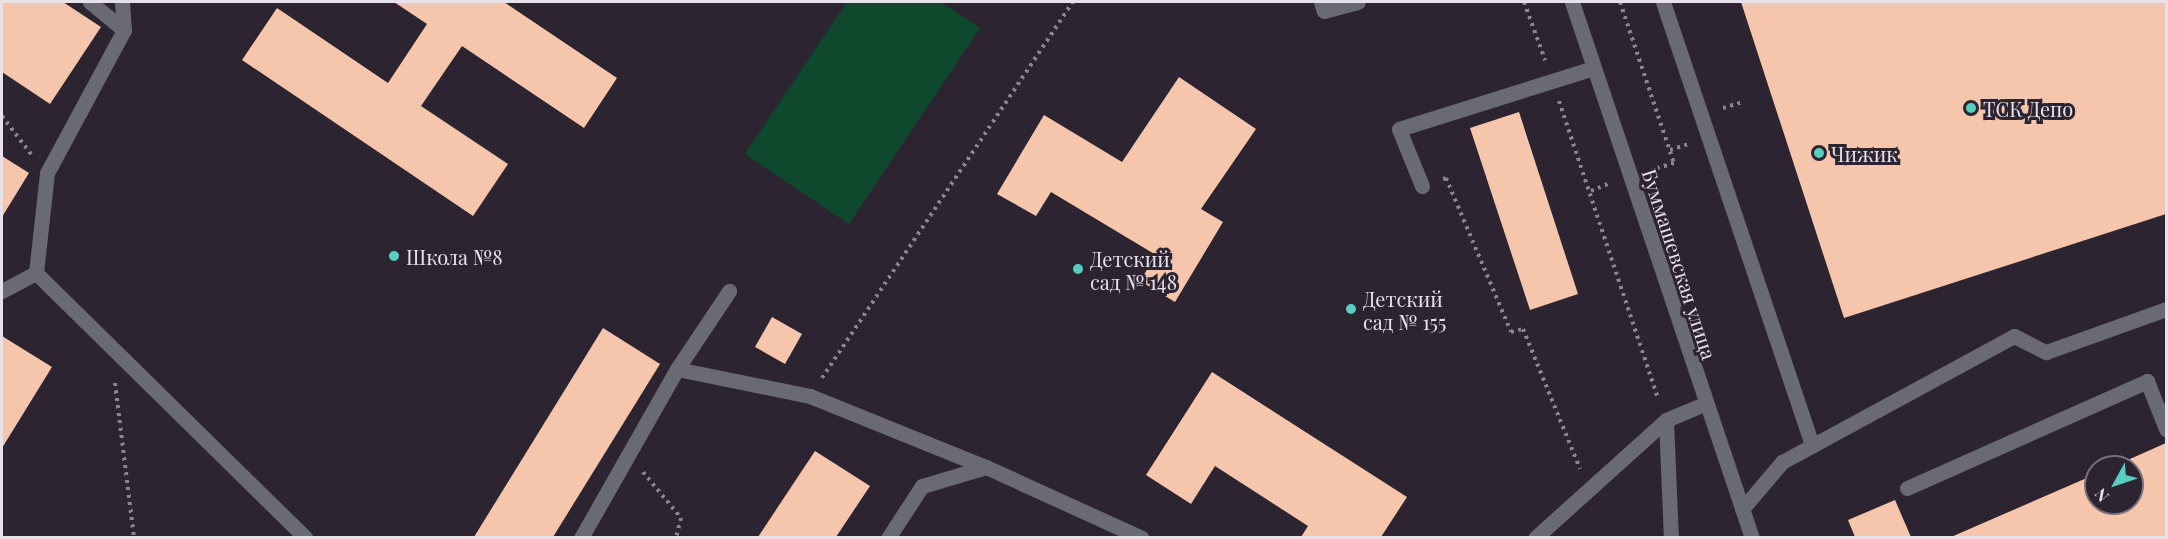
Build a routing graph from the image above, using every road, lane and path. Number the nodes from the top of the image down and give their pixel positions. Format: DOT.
graph roads {
  1 [pos="90,2"];
  2 [pos="122,2"];
  3 [pos="1073,2"];
  4 [pos="1321,2"];
  5 [pos="1358,2"];
  6 [pos="1572,2"];
  7 [pos="1620,2"];
  8 [pos="1663,2"];
  9 [pos="124,30"];
  10 [pos="1594,68"];
  11 [pos="2,116"];
  12 [pos="1674,163"];
  13 [pos="47,173"];
  14 [pos="1422,186"];
  15 [pos="1591,190"];
  16 [pos="36,273"];
  17 [pos="2,291"];
  18 [pos="729,291"];
  19 [pos="2166,309"];
  20 [pos="111,345"];
  21 [pos="677,369"];
  22 [pos="810,396"];
  23 [pos="1704,404"];
  24 [pos="1666,420"];
  25 [pos="2166,429"];
  26 [pos="1812,446"];
  27 [pos="628,455"];
  28 [pos="986,467"];
  29 [pos="1580,470"];
  30 [pos="1907,488"];
  31 [pos="1742,509"];
  32 [pos="134,537"];
  33 [pos="306,537"];
  34 [pos="581,537"];
  35 [pos="676,537"];
  36 [pos="888,537"];
  37 [pos="1142,537"];
  38 [pos="1535,537"];
  39 [pos="1671,537"];
  40 [pos="1752,537"];
  1 -- 9 [label="street"];
  2 -- 9 [label="street"];
  3 -- 22 [label="path"];
  4 -- 5 [label="street"];
  6 -- 10 [label="street, Буммашевская улица"];
  7 -- 12 [label="path"];
  8 -- 26 [label="street"];
  9 -- 13 [label="street"];
  10 -- 14 [label="street"];
  10 -- 23 [label="street, Буммашевская улица"];
  11 -- 13 [label="path"];
  13 -- 16 [label="street"];
  14 -- 29 [label="path"];
  15 -- 24 [label="path"];
  16 -- 17 [label="street"];
  16 -- 20 [label="street"];
  18 -- 21 [label="street"];
  19 -- 26 [label="street"];
  20 -- 32 [label="path"];
  20 -- 33 [label="street"];
  21 -- 22 [label="street"];
  21 -- 27 [label="street"];
  22 -- 28 [label="street"];
  23 -- 24 [label="street"];
  23 -- 31 [label="street, Буммашевская улица"];
  24 -- 38 [label="street"];
  24 -- 39 [label="street"];
  25 -- 30 [label="street"];
  26 -- 31 [label="street"];
  27 -- 34 [label="street"];
  27 -- 35 [label="path"];
  28 -- 36 [label="street"];
  28 -- 37 [label="street"];
  31 -- 40 [label="street, Буммашевская улица"];
}
